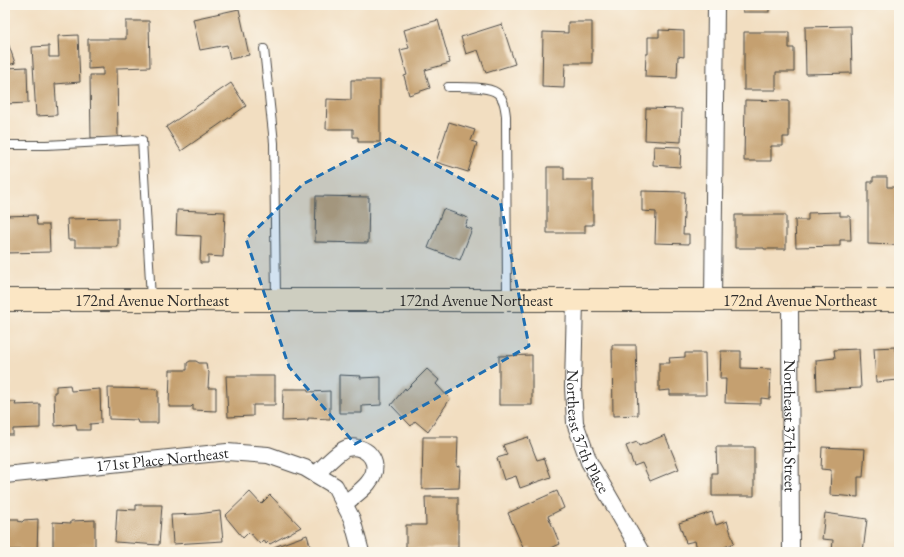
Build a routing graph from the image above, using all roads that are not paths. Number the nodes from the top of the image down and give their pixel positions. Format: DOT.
graph roads {
  1 [pos="716,5"];
  2 [pos="264,49"];
  3 [pos="448,87"];
  4 [pos="5,145"];
  5 [pos="151,299"];
  6 [pos="5,300"];
  7 [pos="276,300"];
  8 [pos="507,300"];
  9 [pos="575,300"];
  10 [pos="713,300"];
  11 [pos="899,300"];
  12 [pos="790,301"];
  13 [pos="316,474"];
  14 [pos="5,475"];
  15 [pos="344,504"];
  16 [pos="361,552"];
  17 [pos="641,552"];
  18 [pos="791,552"];
  1 -- 10 [label="street"];
  2 -- 7 [label="lane"];
  3 -- 8 [label="lane"];
  4 -- 5 [label="lane"];
  5 -- 6 [label="street, 172nd Avenue Northeast"];
  5 -- 7 [label="street, 172nd Avenue Northeast"];
  7 -- 8 [label="street, 172nd Avenue Northeast"];
  8 -- 9 [label="street, 172nd Avenue Northeast"];
  9 -- 10 [label="street, 172nd Avenue Northeast"];
  9 -- 17 [label="street, Northeast 37th Place"];
  10 -- 12 [label="street, 172nd Avenue Northeast"];
  11 -- 12 [label="street, 172nd Avenue Northeast"];
  12 -- 18 [label="street, Northeast 37th Street"];
  13 -- 14 [label="street, 171st Place Northeast"];
  13 -- 15 [label="street, 171st Place Northeast"];
  13 -- 15 [label="street"];
  15 -- 16 [label="street"];
}
